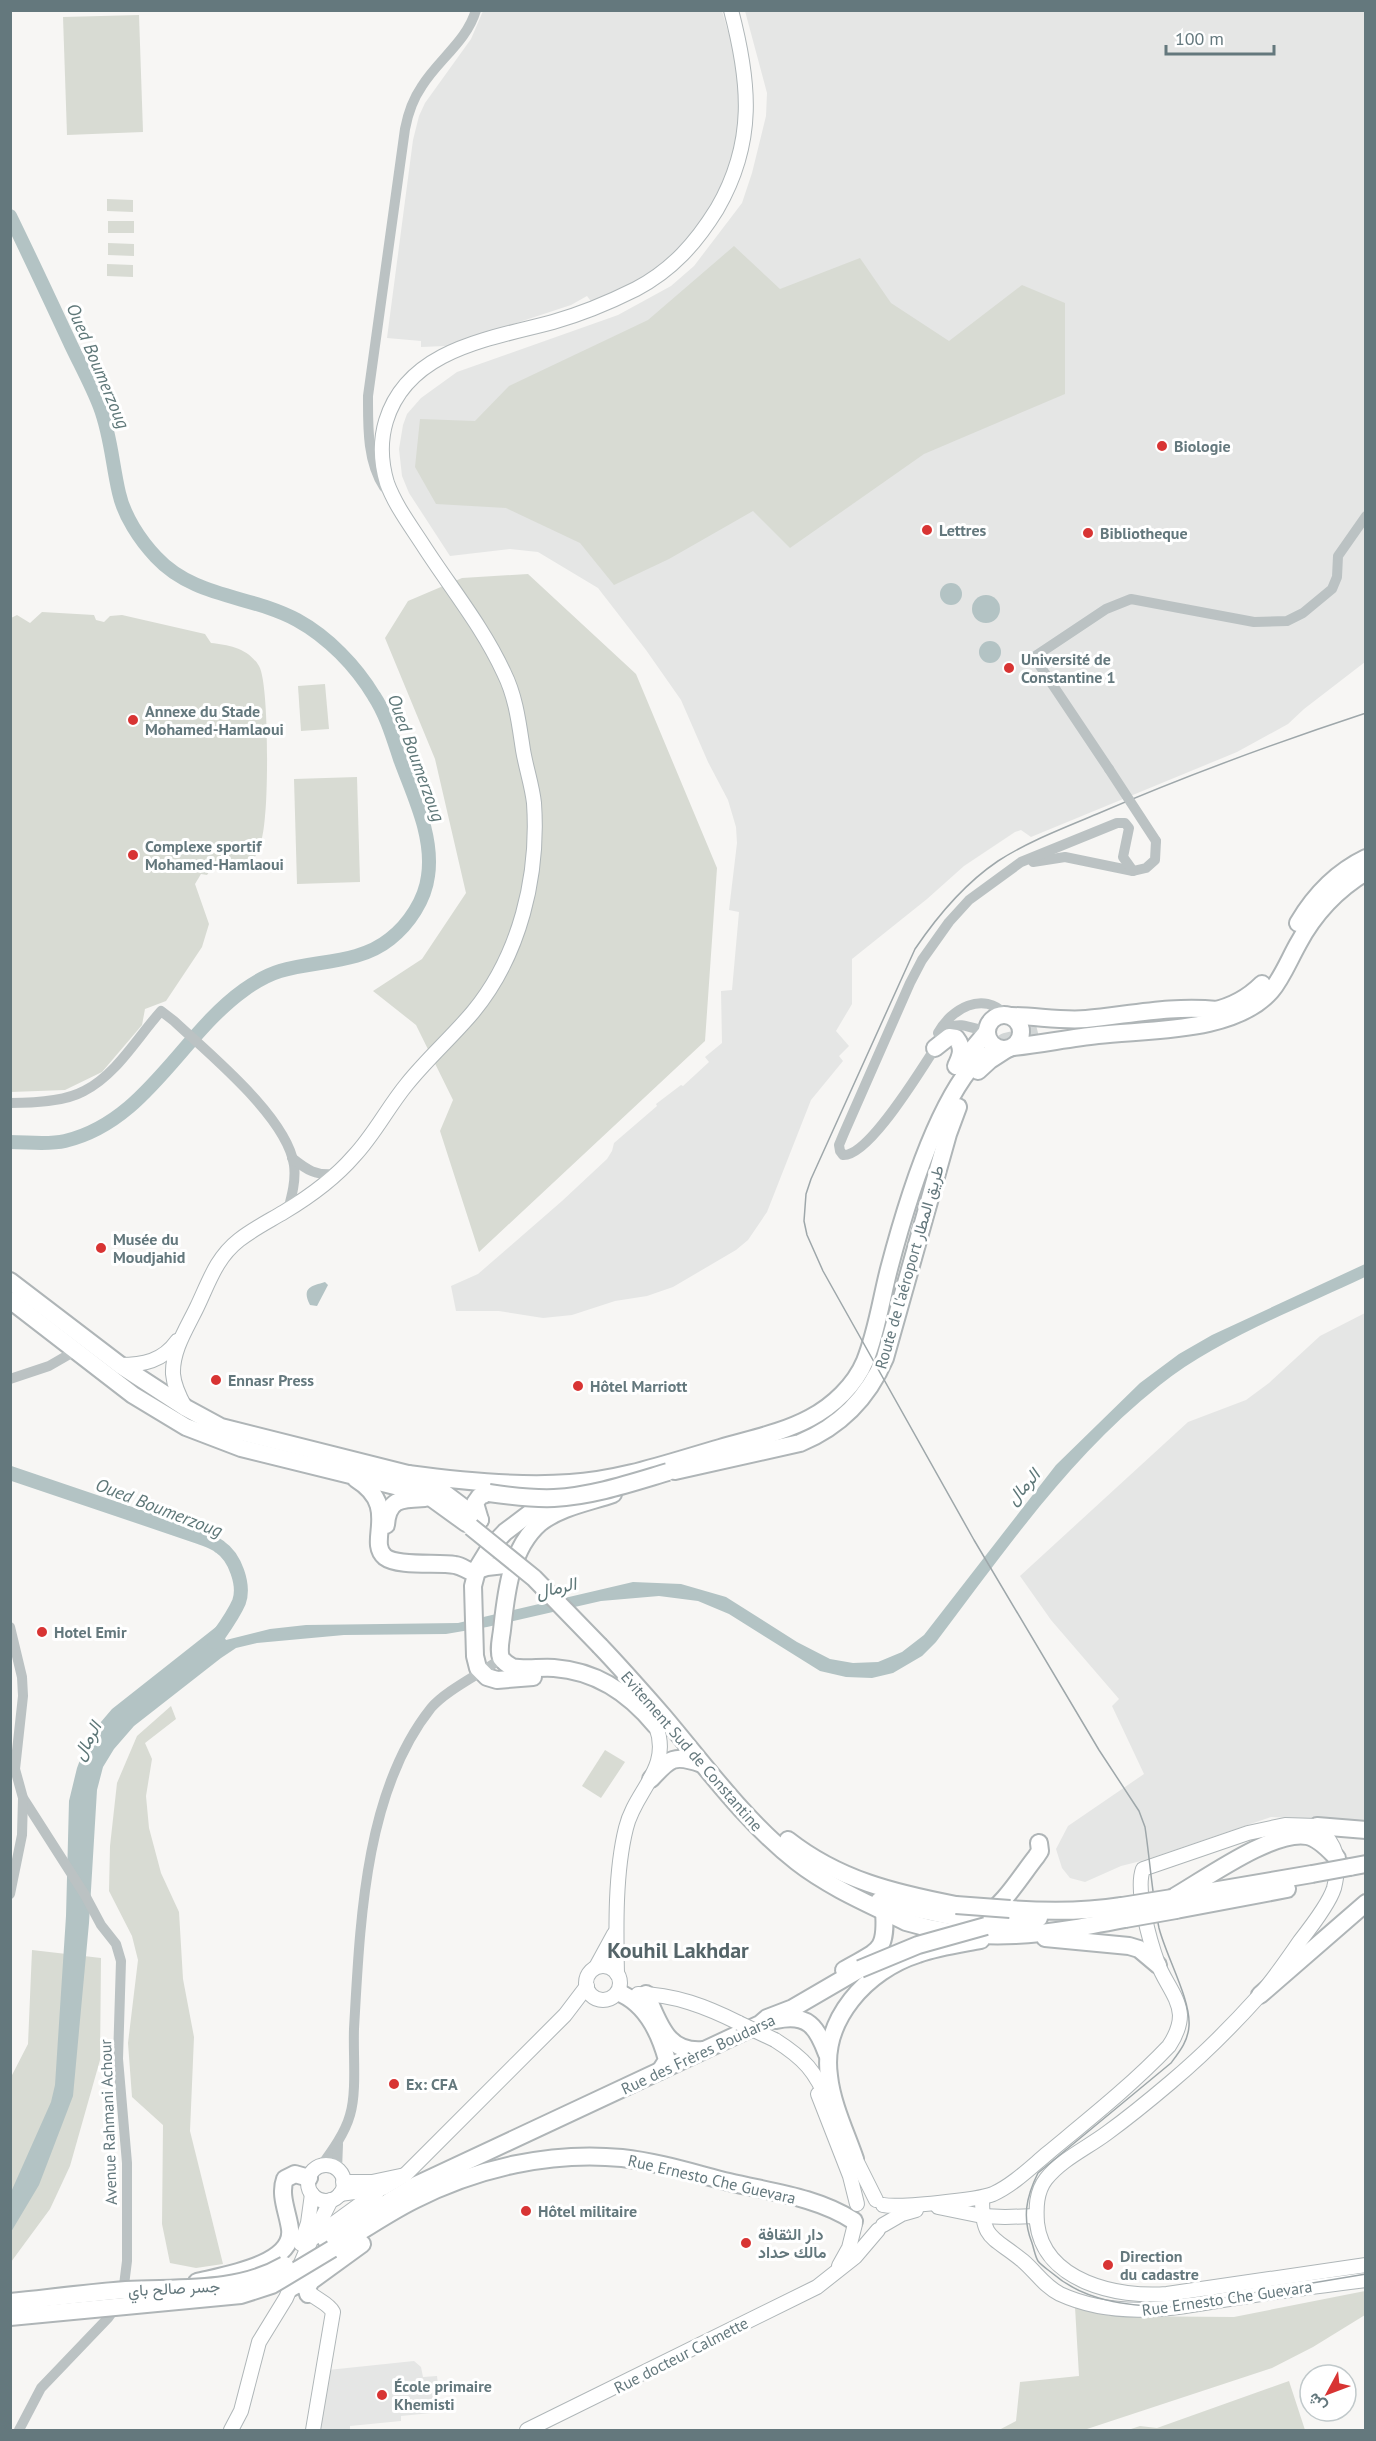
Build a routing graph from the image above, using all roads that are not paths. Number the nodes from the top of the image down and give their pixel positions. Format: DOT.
graph roads {
  1 [pos="476,10"];
  2 [pos="731,10"];
  3 [pos="395,502"];
  4 [pos="1365,516"];
  5 [pos="1365,858"];
  6 [pos="1021,862"];
  7 [pos="1133,871"];
  8 [pos="1365,872"];
  9 [pos="1217,1010"];
  10 [pos="1008,1015"];
  11 [pos="987,1031"];
  12 [pos="1038,1033"];
  13 [pos="935,1048"];
  14 [pos="1010,1048"];
  15 [pos="982,1055"];
  16 [pos="950,1080"];
  17 [pos="10,1103"];
  18 [pos="928,1148"];
  19 [pos="292,1158"];
  20 [pos="335,1174"];
  21 [pos="288,1210"];
  22 [pos="10,1281"];
  23 [pos="10,1300"];
  24 [pos="185,1329"];
  25 [pos="75,1351"];
  26 [pos="120,1365"];
  27 [pos="10,1379"];
  28 [pos="186,1408"];
  29 [pos="717,1462"];
  30 [pos="408,1473"];
  31 [pos="348,1474"];
  32 [pos="570,1483"];
  33 [pos="430,1497"];
  34 [pos="475,1523"];
  35 [pos="505,1532"];
  36 [pos="523,1546"];
  37 [pos="489,1561"];
  38 [pos="514,1564"];
  39 [pos="477,1572"];
  40 [pos="507,1590"];
  41 [pos="10,1627"];
  42 [pos="605,1646"];
  43 [pos="501,1654"];
  44 [pos="482,1673"];
  45 [pos="593,1677"];
  46 [pos="656,1726"];
  47 [pos="702,1764"];
  48 [pos="651,1779"];
  49 [pos="23,1798"];
  50 [pos="1317,1827"];
  51 [pos="1365,1830"];
  52 [pos="1039,1843"];
  53 [pos="1354,1868"];
  54 [pos="849,1893"];
  55 [pos="10,1894"];
  56 [pos="1365,1903"];
  57 [pos="1174,1904"];
  58 [pos="884,1911"];
  59 [pos="1084,1912"];
  60 [pos="1124,1913"];
  61 [pos="617,1927"];
  62 [pos="1032,1935"];
  63 [pos="999,1937"];
  64 [pos="1158,1965"];
  65 [pos="596,1968"];
  66 [pos="619,1985"];
  67 [pos="586,1986"];
  68 [pos="646,1994"];
  69 [pos="1260,1995"];
  70 [pos="674,1998"];
  71 [pos="597,1999"];
  72 [pos="564,2016"];
  73 [pos="763,2021"];
  74 [pos="660,2024"];
  75 [pos="705,2050"];
  76 [pos="827,2054"];
  77 [pos="800,2057"];
  78 [pos="660,2072"];
  79 [pos="340,2138"];
  80 [pos="855,2159"];
  81 [pos="321,2166"];
  82 [pos="494,2170"];
  83 [pos="405,2175"];
  84 [pos="310,2186"];
  85 [pos="338,2187"];
  86 [pos="383,2188"];
  87 [pos="996,2192"];
  88 [pos="982,2198"];
  89 [pos="879,2203"];
  90 [pos="857,2204"];
  91 [pos="1037,2209"];
  92 [pos="982,2216"];
  93 [pos="1005,2217"];
  94 [pos="854,2223"];
  95 [pos="880,2228"];
  96 [pos="319,2244"];
  97 [pos="1365,2265"];
  98 [pos="834,2275"];
  99 [pos="1365,2280"];
  100 [pos="177,2287"];
  101 [pos="300,2288"];
  102 [pos="10,2302"];
  103 [pos="10,2317"];
  104 [pos="259,2342"];
  105 [pos="19,2430"];
  106 [pos="231,2430"];
  107 [pos="313,2430"];
  108 [pos="528,2430"];
  1 -- 3 [label="street"];
  2 -- 3 [label="main road"];
  3 -- 20 [label="main road"];
  4 -- 7 [label="street, bridge"];
  5 -- 9 [label="highway"];
  6 -- 7 [label="street"];
  6 -- 7 [label="street"];
  6 -- 13 [label="street"];
  8 -- 14 [label="highway, Route de l'aéroport طريق المطار"];
  9 -- 10 [label="highway"];
  9 -- 12 [label="highway"];
  10 -- 11 [label="highway"];
  10 -- 13 [label="street"];
  10 -- 14 [label="highway"];
  11 -- 13 [label="street"];
  11 -- 14 [label="highway"];
  11 -- 16 [label="highway"];
  13 -- 16 [label="highway"];
  14 -- 29 [label="highway, Route de l'aéroport طريق المطار"];
  15 -- 18 [label="highway, Route de l'aéroport طريق المطار"];
  16 -- 18 [label="highway"];
  17 -- 19 [label="street"];
  18 -- 32 [label="highway, Route de l'aéroport طريق المطار"];
  19 -- 20 [label="street"];
  19 -- 21 [label="street"];
  20 -- 21 [label="main road"];
  21 -- 24 [label="main road"];
  22 -- 26 [label="highway"];
  23 -- 25 [label="highway"];
  24 -- 26 [label="main road"];
  24 -- 28 [label="main road"];
  25 -- 27 [label="street"];
  25 -- 31 [label="highway"];
  26 -- 28 [label="highway"];
  28 -- 30 [label="highway"];
  29 -- 34 [label="highway, Route de l'aéroport طريق المطار, bridge"];
  29 -- 36 [label="highway"];
  30 -- 32 [label="highway, Route de l'aéroport طريق المطار"];
  30 -- 34 [label="highway"];
  31 -- 33 [label="highway"];
  31 -- 39 [label="highway"];
  32 -- 35 [label="highway"];
  33 -- 34 [label="highway"];
  33 -- 37 [label="highway"];
  34 -- 42 [label="highway, bridge"];
  35 -- 36 [label="highway"];
  35 -- 37 [label="highway"];
  36 -- 38 [label="highway"];
  37 -- 38 [label="highway"];
  37 -- 39 [label="highway"];
  37 -- 40 [label="highway"];
  38 -- 40 [label="highway"];
  39 -- 44 [label="highway"];
  40 -- 43 [label="highway"];
  41 -- 49 [label="street"];
  42 -- 45 [label="highway"];
  42 -- 47 [label="highway, Evitement Sud de Constantine"];
  42 -- 59 [label="highway, Evitement Sud de Constantine, bridge"];
  43 -- 44 [label="street"];
  43 -- 45 [label="highway"];
  44 -- 46 [label="highway"];
  44 -- 79 [label="street"];
  45 -- 46 [label="highway"];
  46 -- 47 [label="highway"];
  46 -- 48 [label="main road"];
  47 -- 48 [label="highway"];
  47 -- 54 [label="highway, Evitement Sud de Constantine"];
  48 -- 61 [label="main road"];
  49 -- 55 [label="street"];
  49 -- 105 [label="street, Avenue Rahmani Achour"];
  50 -- 51 [label="highway"];
  50 -- 53 [label="main road"];
  50 -- 64 [label="main road"];
  52 -- 54 [label="highway"];
  53 -- 57 [label="highway"];
  53 -- 57 [label="highway"];
  53 -- 69 [label="main road"];
  54 -- 58 [label="highway, Evitement Sud de Constantine"];
  56 -- 69 [label="highway"];
  57 -- 60 [label="highway, bridge"];
  58 -- 63 [label="highway, Evitement Sud de Constantine"];
  58 -- 73 [label="highway"];
  59 -- 60 [label="highway"];
  59 -- 73 [label="highway, Rue des Frères Boudarsa, bridge"];
  60 -- 62 [label="highway, Evitement Sud de Constantine"];
  61 -- 65 [label="main road"];
  61 -- 66 [label="main road"];
  62 -- 63 [label="highway, Evitement Sud de Constantine"];
  62 -- 64 [label="highway"];
  63 -- 76 [label="highway"];
  64 -- 87 [label="main road"];
  65 -- 66 [label="main road"];
  65 -- 67 [label="main road"];
  66 -- 68 [label="main road"];
  66 -- 71 [label="main road"];
  66 -- 78 [label="highway"];
  67 -- 71 [label="main road"];
  67 -- 72 [label="main road"];
  68 -- 70 [label="main road"];
  68 -- 74 [label="highway"];
  69 -- 91 [label="main road"];
  70 -- 74 [label="main road"];
  70 -- 77 [label="main road, bridge"];
  71 -- 72 [label="main road"];
  72 -- 83 [label="main road"];
  73 -- 75 [label="highway, Rue des Frères Boudarsa"];
  73 -- 76 [label="highway"];
  74 -- 75 [label="highway"];
  75 -- 78 [label="highway, Rue des Frères Boudarsa"];
  76 -- 80 [label="highway"];
  77 -- 80 [label="main road"];
  77 -- 90 [label="main road"];
  78 -- 96 [label="highway, Rue des Frères Boudarsa"];
  79 -- 81 [label="street"];
  79 -- 85 [label="street"];
  80 -- 89 [label="main road"];
  81 -- 84 [label="main road"];
  81 -- 85 [label="main road"];
  82 -- 94 [label="highway, Rue Ernesto Che Guevara"];
  82 -- 96 [label="highway"];
  82 -- 101 [label="highway"];
  83 -- 85 [label="main road"];
  83 -- 86 [label="main road"];
  84 -- 85 [label="main road"];
  84 -- 100 [label="highway, bridge"];
  84 -- 104 [label="main road"];
  85 -- 86 [label="main road"];
  85 -- 96 [label="main road"];
  86 -- 96 [label="main road"];
  87 -- 88 [label="main road"];
  87 -- 93 [label="main road"];
  88 -- 89 [label="main road"];
  88 -- 92 [label="main road"];
  89 -- 90 [label="main road"];
  89 -- 95 [label="main road"];
  90 -- 94 [label="main road"];
  91 -- 93 [label="main road"];
  91 -- 97 [label="main road, Rue Ernesto Che Guevara"];
  92 -- 93 [label="main road"];
  92 -- 95 [label="main road"];
  92 -- 99 [label="main road, Rue Ernesto Che Guevara"];
  94 -- 95 [label="main road"];
  94 -- 98 [label="main road"];
  95 -- 98 [label="main road, Rue docteur Calmette"];
  96 -- 100 [label="highway, جسر صالح باي, bridge"];
  96 -- 101 [label="main road"];
  96 -- 103 [label="highway, bridge"];
  98 -- 108 [label="main road, Rue docteur Calmette"];
  100 -- 102 [label="highway, جسر صالح باي, bridge"];
  101 -- 104 [label="main road"];
  101 -- 107 [label="main road"];
  104 -- 106 [label="main road"];
}
